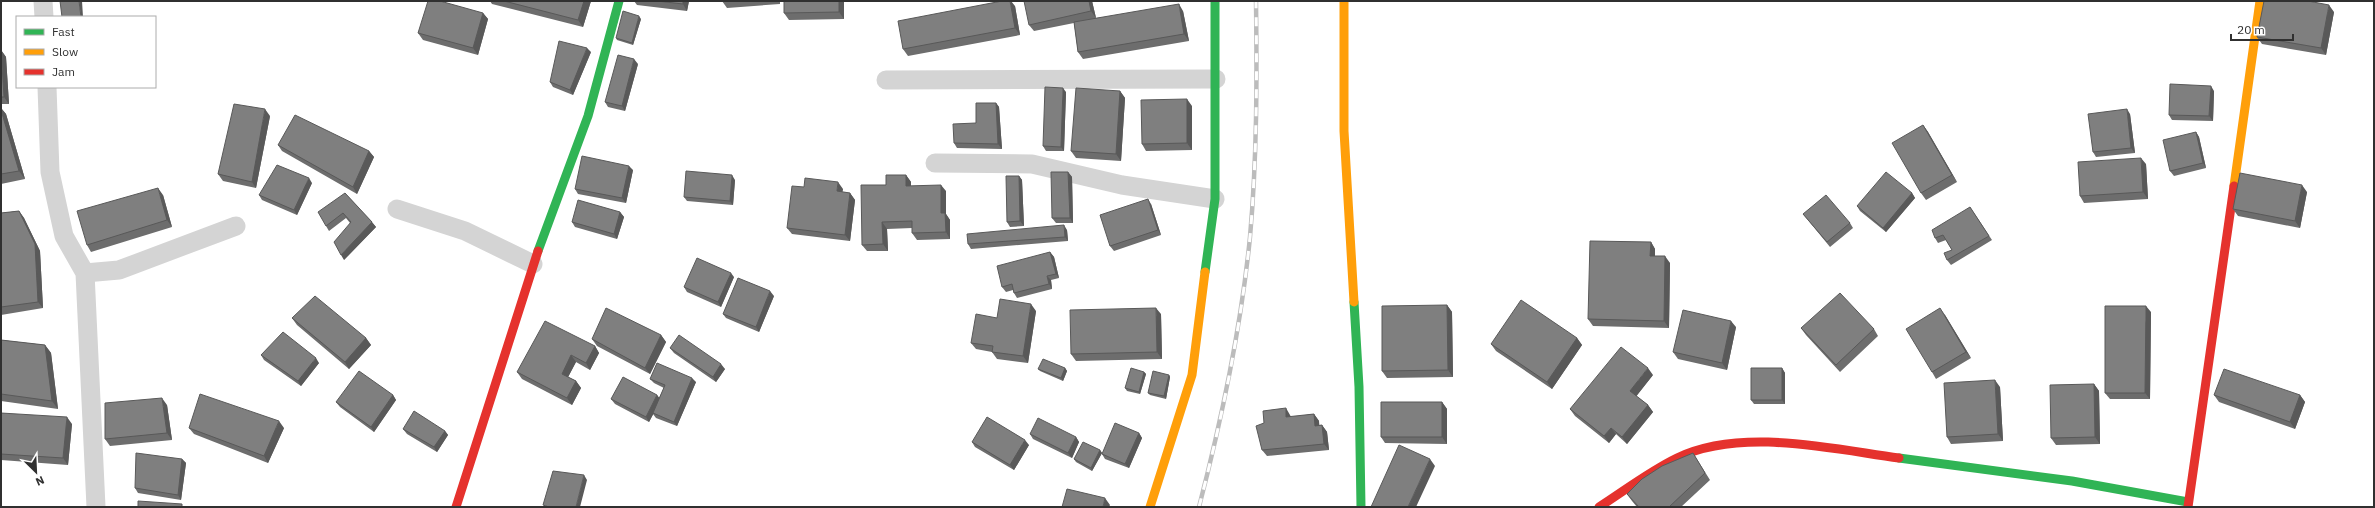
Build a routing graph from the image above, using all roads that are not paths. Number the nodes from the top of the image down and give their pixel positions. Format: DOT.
graph roads {
  1 [pos="43,1"];
  2 [pos="618,1"];
  3 [pos="1215,1"];
  4 [pos="1344,1"];
  5 [pos="2260,1"];
  6 [pos="44,16"];
  7 [pos="1216,79"];
  8 [pos="886,80"];
  9 [pos="46,88"];
  10 [pos="935,163"];
  11 [pos="1215,199"];
  12 [pos="397,209"];
  13 [pos="236,226"];
  14 [pos="533,264"];
  15 [pos="85,273"];
  16 [pos="2188,504"];
  17 [pos="96,507"];
  18 [pos="456,507"];
  19 [pos="1150,507"];
  20 [pos="1361,507"];
  21 [pos="1599,507"];
  1 -- 6 [label="street"];
  2 -- 14 [label="street"];
  3 -- 7 [label="street"];
  4 -- 20 [label="street"];
  5 -- 16 [label="street"];
  7 -- 8 [label="street"];
  7 -- 11 [label="street"];
  9 -- 15 [label="street"];
  10 -- 11 [label="street"];
  11 -- 19 [label="street"];
  12 -- 14 [label="street"];
  13 -- 15 [label="street"];
  14 -- 18 [label="street"];
  15 -- 17 [label="street"];
  16 -- 21 [label="street"];
}
